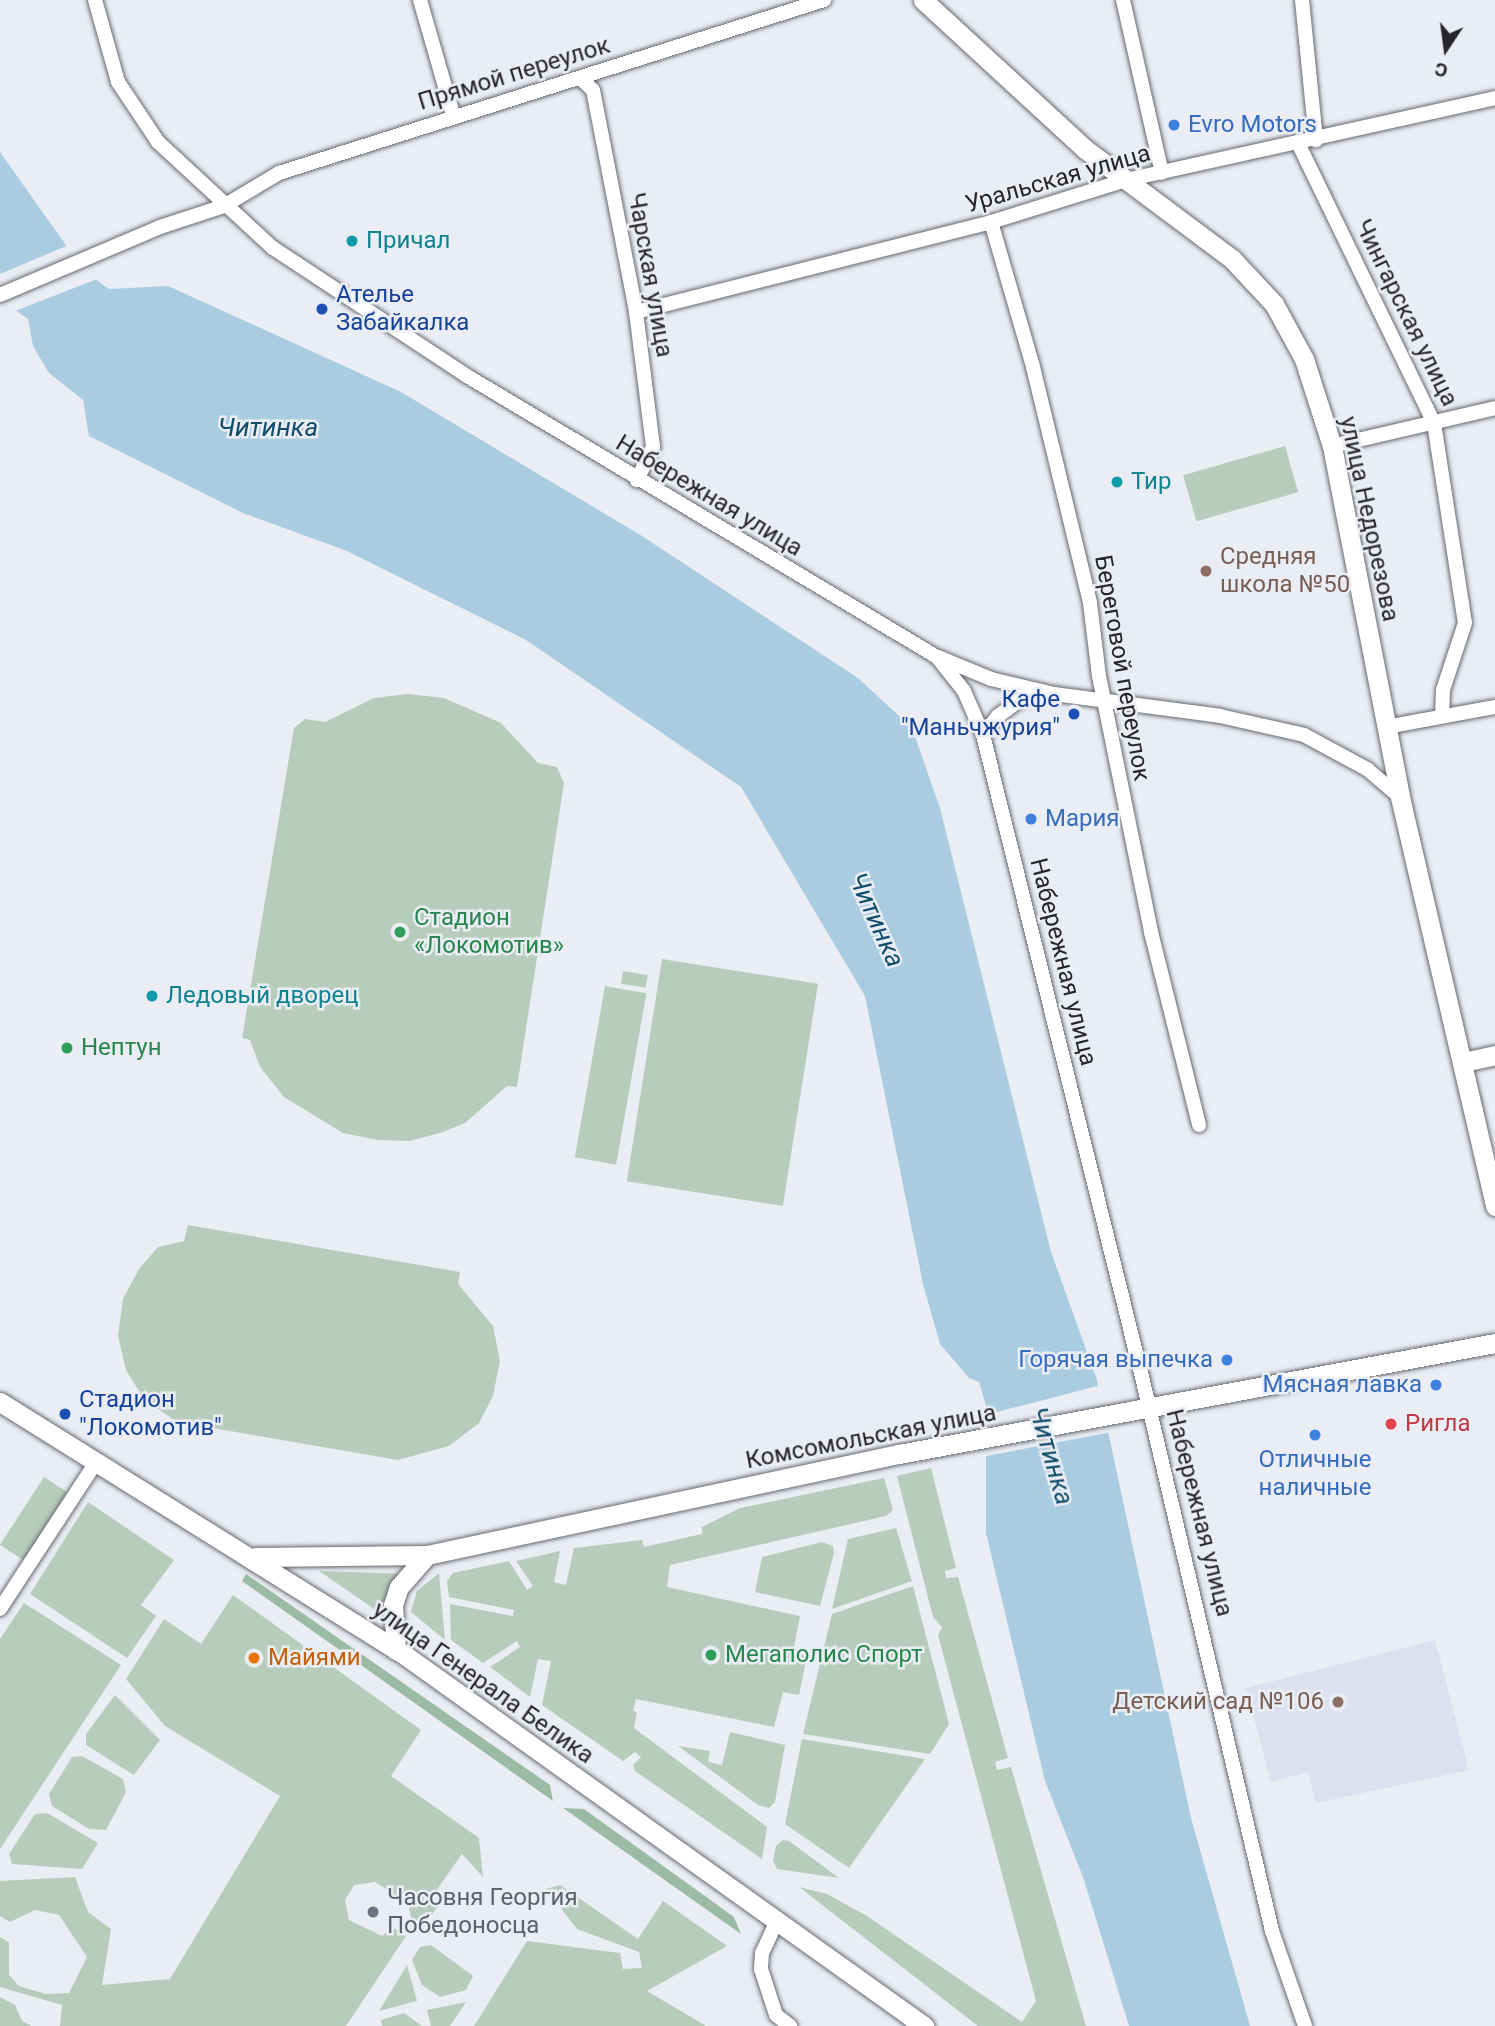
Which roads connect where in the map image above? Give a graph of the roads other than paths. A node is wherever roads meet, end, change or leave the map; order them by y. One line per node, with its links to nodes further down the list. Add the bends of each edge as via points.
1 (95, 0): 14 (street, Набережная улица, via 118,82 158,142)
2 (420, 0): 9 (street)
3 (824, 0): 7 (street, Прямой переулок)
4 (923, 0): 13 (main road, улица Недорезова, via 1062,129)
5 (1124, 0): 12 (street)
6 (1302, 0): 10 (street)
7 (581, 79): 9 (street, Прямой переулок); 17 (street, Чарская улица, via 593,90)
8 (1495, 97): 10 (street, Уральская улица)
9 (453, 114): 14 (street, Прямой переулок, via 271,176)
10 (1316, 139): 11 (street, Уральская улица)
11 (1298, 143): 12 (street, Уральская улица); 19 (street, Чингарская улица)
12 (1162, 173): 13 (street, Уральская улица)
13 (1126, 180): 15 (street, Уральская улица); 20 (main road, улица Недорезова, via 1232,259 1274,304 1304,359)
14 (224, 206): 16 (street, Прямой переулок, via 160,227); 21 (street, Набережная улица, via 272,248 367,312)
15 (991, 222): 17 (street, Уральская улица); 24 (street, Береговой переулок, via 1033,367 1090,603)
16 (0, 295)
17 (636, 312): 21 (street, Чарская улица, via 653,447)
18 (1495, 408): 19 (street)
19 (1434, 423): 20 (street); 26 (street, Чингарская улица, via 1465,622 1443,690)
20 (1332, 446): 27 (main road, улица Недорезова)
21 (637, 480): 22 (street, Набережная улица)
22 (937, 657): 23 (street, via 991,678); 28 (street, Набережная улица, via 964,691)
23 (1054, 694): 24 (street); 28 (street, via 1021,699)
24 (1105, 701): 29 (street, via 1213,715 1304,735 1367,769); 32 (street, Береговой переулок, via 1154,948)
25 (1495, 707): 26 (street)
26 (1442, 715): 27 (street)
27 (1386, 727): 29 (main road, улица Недорезова)
28 (983, 735): 36 (street, Набережная улица)
29 (1400, 797): 31 (main road, улица Недорезова)
30 (1495, 1055): 31 (main road)
31 (1463, 1062): 33 (main road, улица Недорезова)
32 (1199, 1125)
33 (1495, 1206)
34 (1495, 1343): 36 (main road, Комсомольская улица)
35 (0, 1402): 37 (main road, улица Генерала Белика)
36 (1150, 1408): 38 (main road, Комсомольская улица); 45 (street, Набережная улица, via 1272,1931)
37 (97, 1461): 39 (main road, улица Генерала Белика); 40 (street)
38 (426, 1555): 39 (main road, Комсомольская улица); 41 (main road, via 399,1587 393,1605)
39 (255, 1557): 41 (main road, улица Генерала Белика)
40 (0, 1609)
41 (396, 1650): 42 (main road, улица Генерала Белика)
42 (776, 1922): 43 (street, via 762,1953 761,1969 776,2015); 44 (main road, улица Генерала Белика)
43 (790, 2026)
44 (924, 2026)
45 (1305, 2026)

